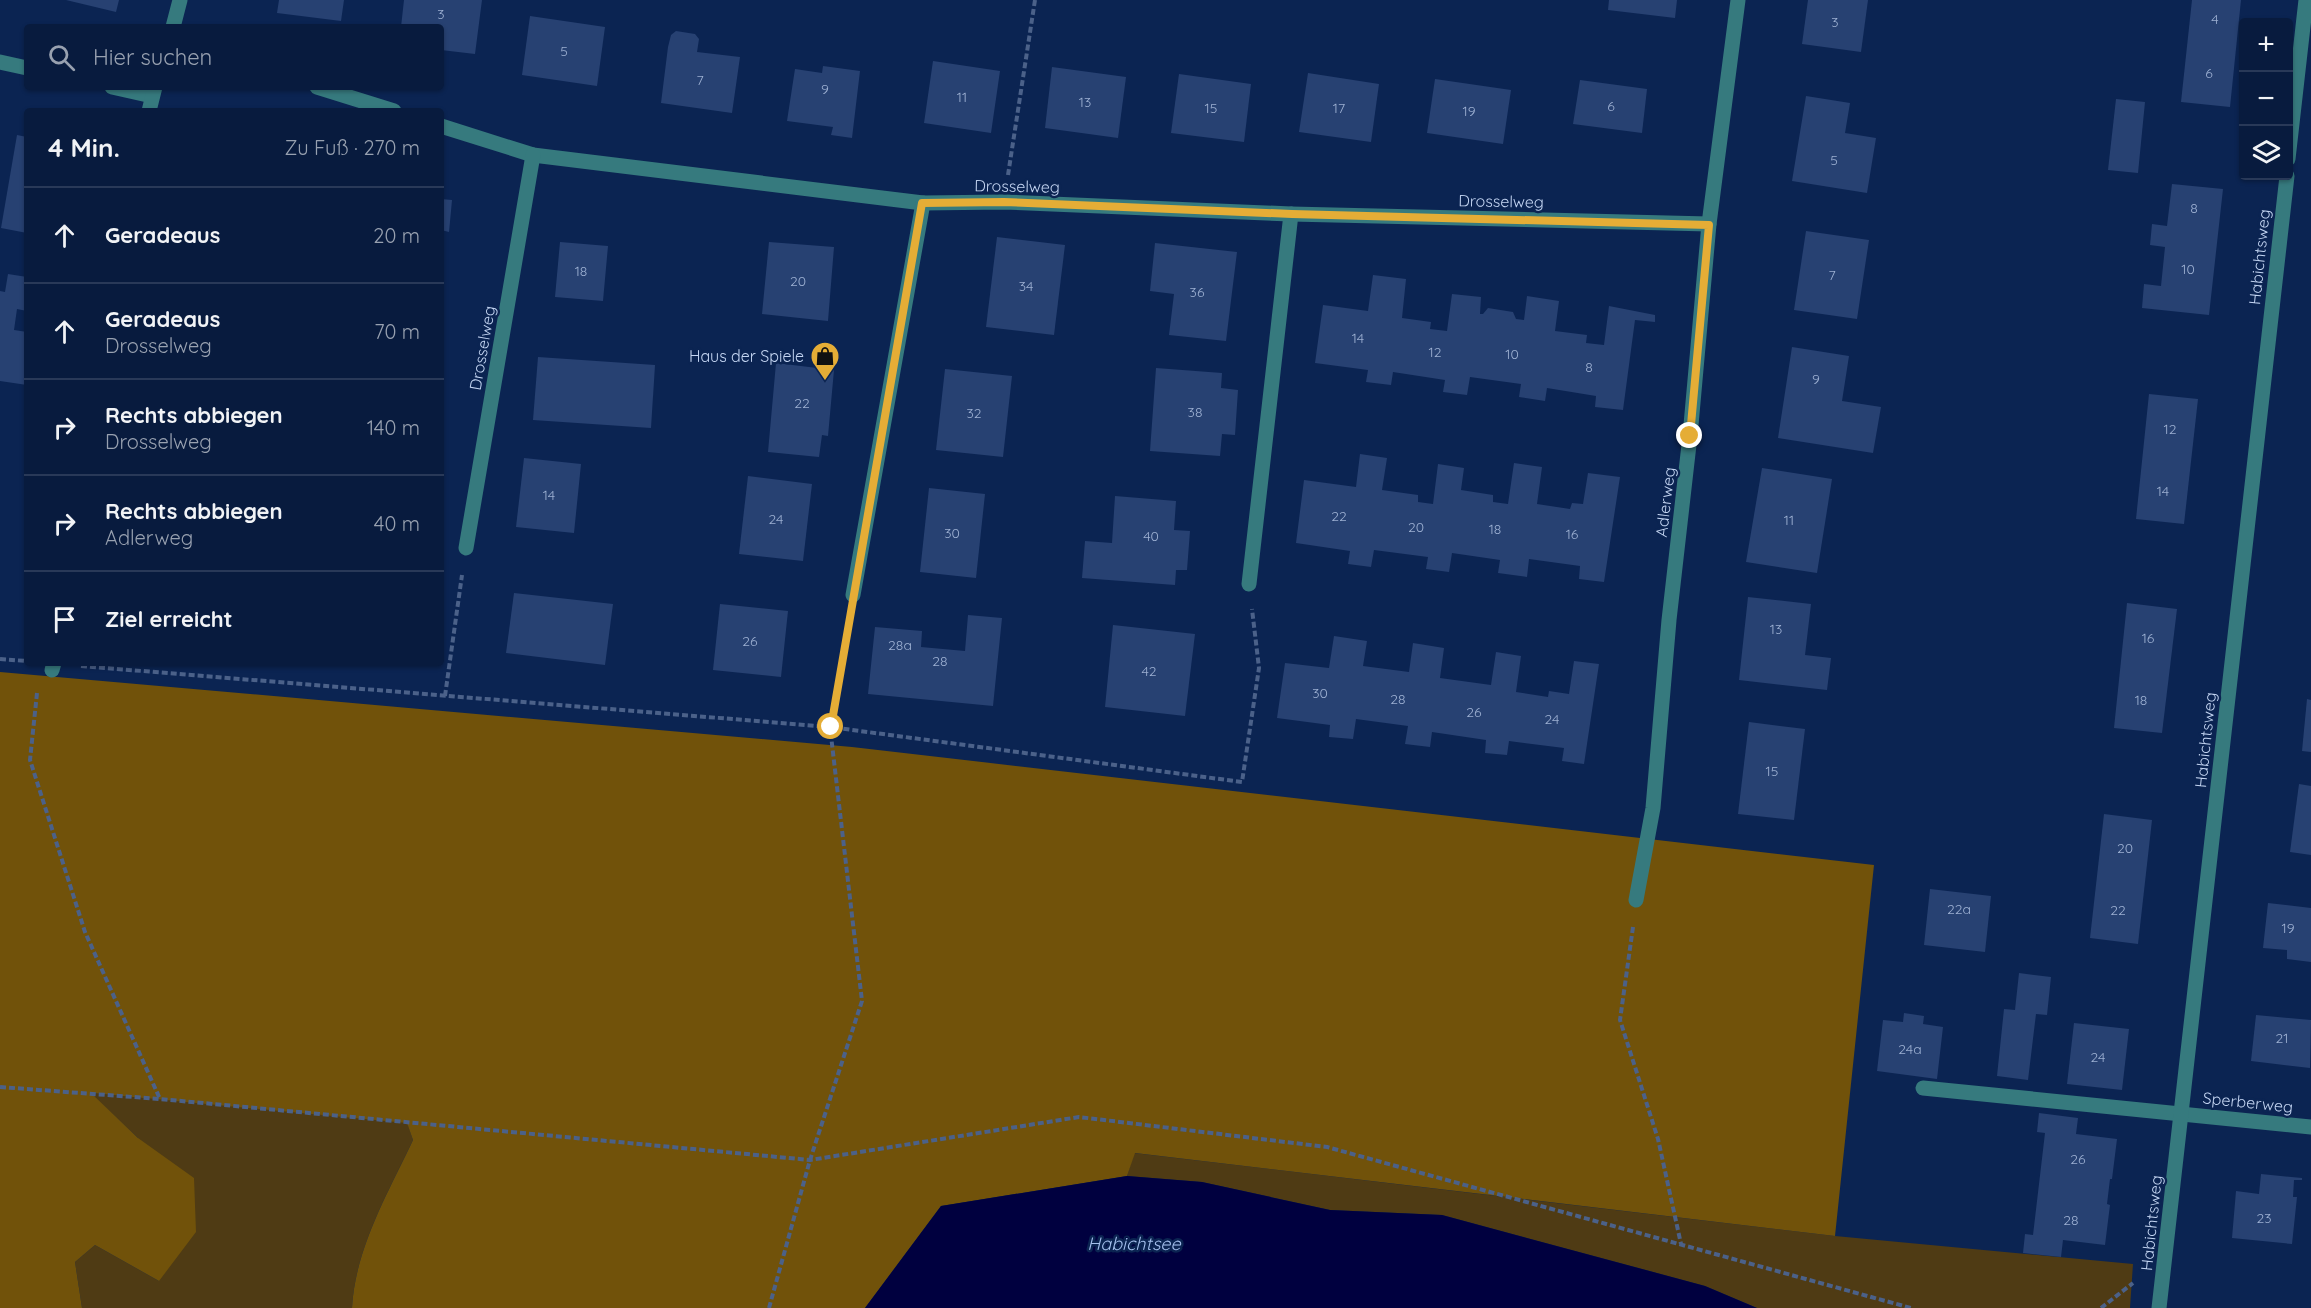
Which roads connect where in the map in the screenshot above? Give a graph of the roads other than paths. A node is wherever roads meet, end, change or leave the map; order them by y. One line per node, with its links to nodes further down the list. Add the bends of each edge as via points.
1 (180, 0): 4 (street)
2 (1738, 0): 17 (street, Adlerweg)
3 (2306, 0): 11 (street)
4 (174, 24)
5 (0, 62): 6 (street)
6 (24, 67)
7 (123, 90): 9 (street)
8 (327, 90): 10 (street)
9 (152, 98)
10 (384, 108)
11 (2293, 126)
12 (444, 127): 13 (street, Drosselweg)
13 (533, 155): 15 (street, Drosselweg); 18 (street, Drosselweg)
14 (2287, 180): 23 (street, Habichtsweg)
15 (922, 203): 16 (street, Drosselweg, via 1004,202); 20 (street)
16 (1292, 214): 17 (street, Drosselweg); 19 (street)
17 (1709, 225): 21 (street, Adlerweg, via 1653,808)
18 (466, 548)
19 (1249, 584)
20 (853, 595)
21 (1636, 900)
22 (1923, 1088): 23 (street, Sperberweg)
23 (2181, 1113): 24 (street, Sperberweg); 25 (street, Habichtsweg)
24 (2311, 1127)
25 (2159, 1308)

